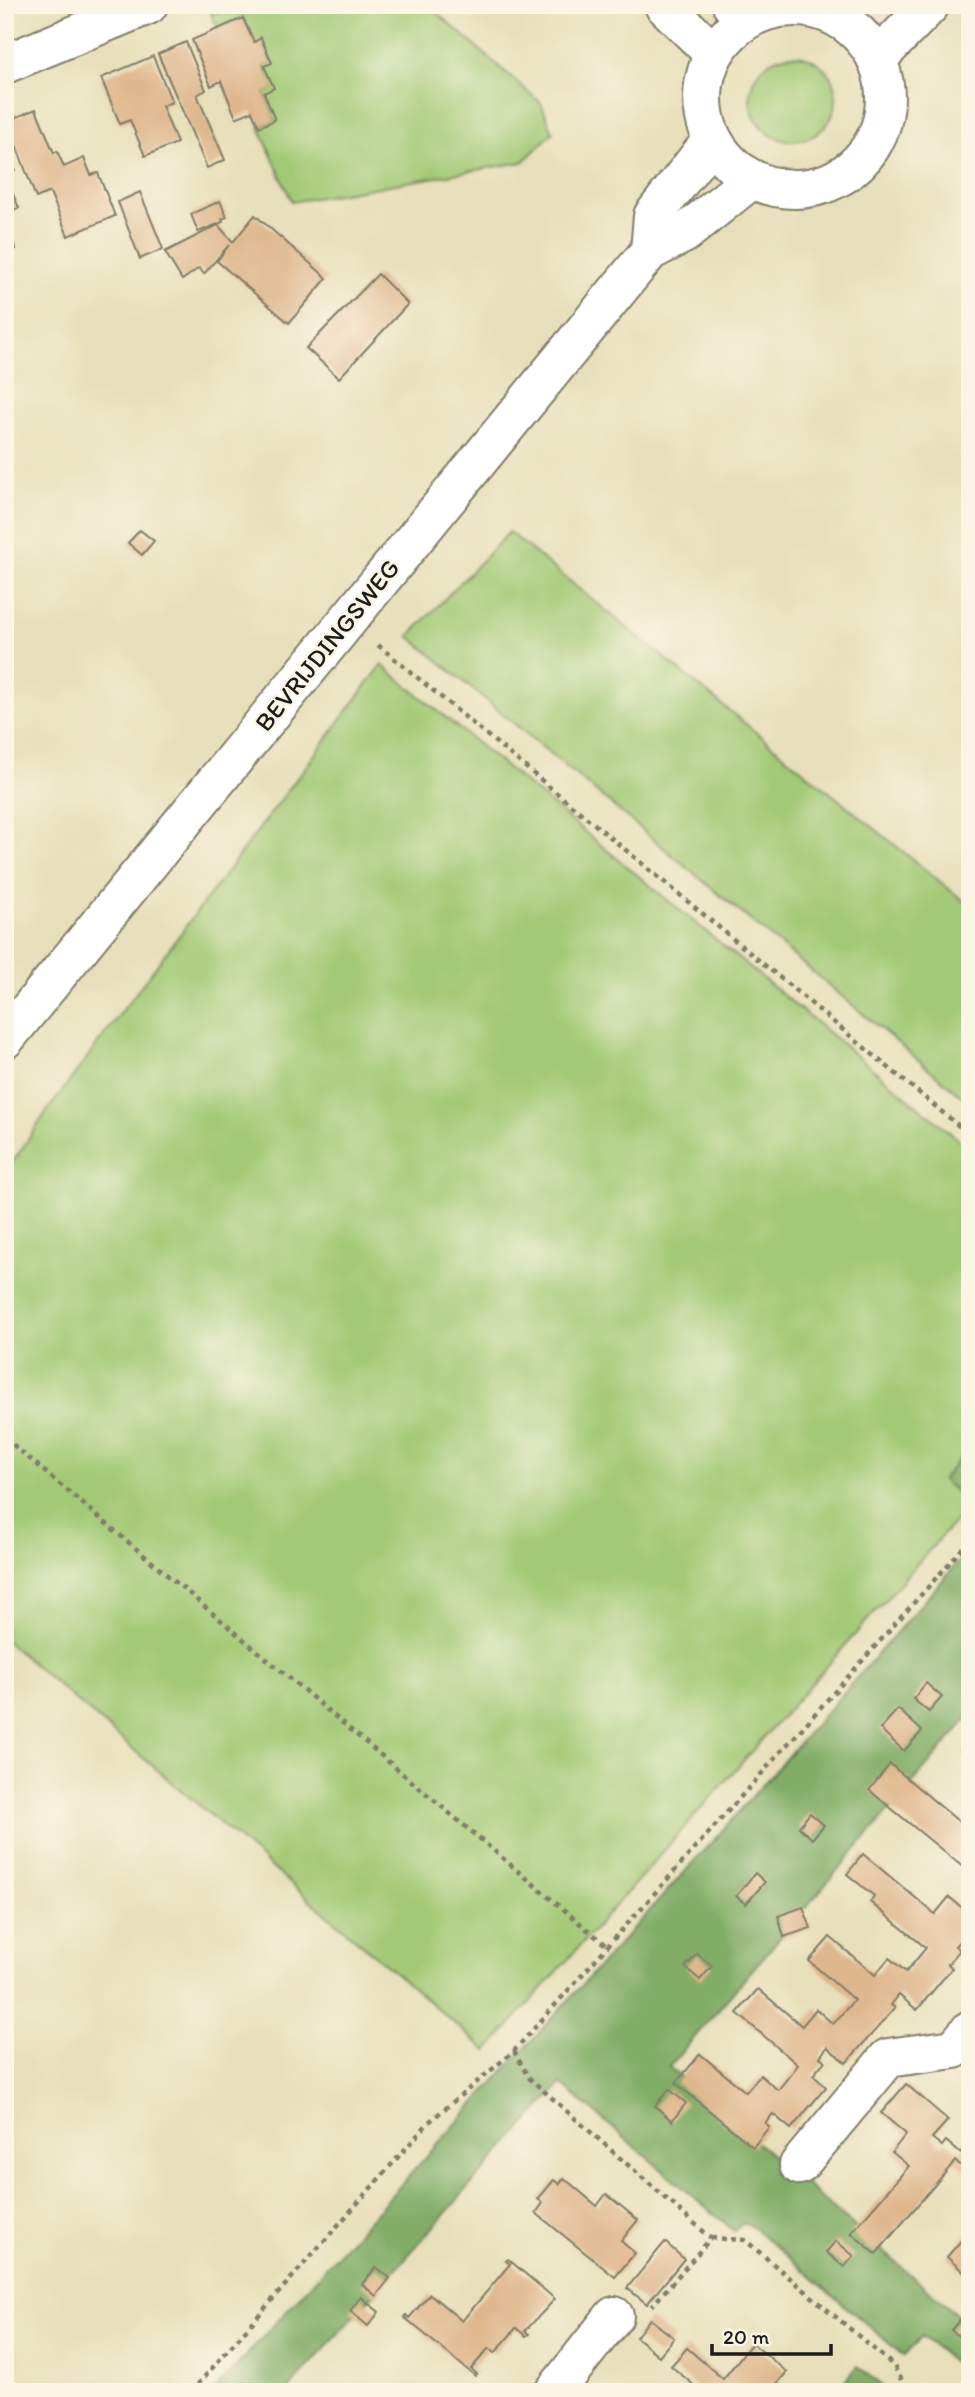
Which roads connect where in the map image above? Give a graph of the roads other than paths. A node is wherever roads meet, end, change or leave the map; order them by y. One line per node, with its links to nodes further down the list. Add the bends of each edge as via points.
1 (148, 5): 8 (main road)
2 (664, 5): 6 (main road)
3 (930, 5): 7 (main road)
4 (740, 12): 5 (main road, via 780,7); 6 (main road)
5 (855, 13): 7 (main road)
6 (713, 53): 9 (main road, via 703,82 702,111)
7 (877, 59): 10 (main road, via 885,91 882,123 868,152 844,175 814,188 782,189)
8 (5, 64)
9 (712, 140): 10 (main road, via 729,164); 11 (main road, via 653,216)
10 (751, 180): 11 (main road, BEVRIJDINGSWEG, via 685,233)
11 (650, 251): 12 (main road, BEVRIJDINGSWEG)
12 (5, 1039)
13 (964, 2047): 14 (main road, via 888,2058)
14 (799, 2165)
15 (614, 2316): 16 (main road)
16 (554, 2392)

